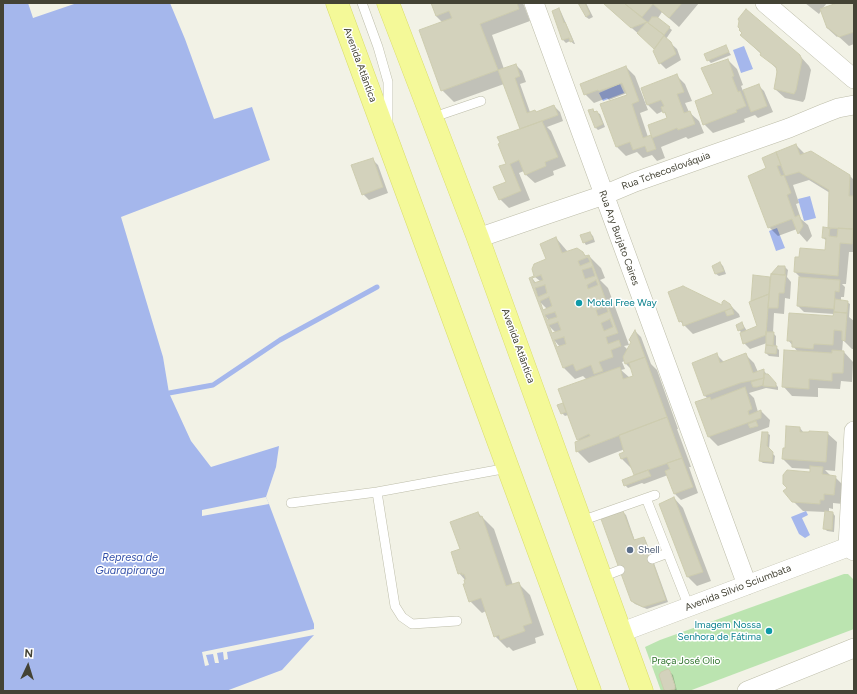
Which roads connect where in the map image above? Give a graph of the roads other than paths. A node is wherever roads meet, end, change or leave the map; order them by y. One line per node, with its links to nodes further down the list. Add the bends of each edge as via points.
1 (337, 3): 10 (main road, Avenida Atlântica)
2 (362, 3): 10 (lane, via 388,82)
3 (388, 3): 9 (main road, Avenida Atlântica)
4 (534, 3): 11 (street, Rua Ary Burjato Caires)
5 (765, 3): 6 (street)
6 (854, 79)
7 (481, 101): 9 (lane)
8 (854, 105): 11 (street, Rua Tchecoslováquia, via 824,113)
9 (431, 118): 12 (main road, Avenida Atlântica)
10 (388, 142): 14 (main road, Avenida Atlântica)
11 (604, 195): 12 (street, Rua Tchecoslováquia); 23 (street, Rua Ary Burjato Caires)
12 (478, 238): 19 (main road, Avenida Atlântica)
13 (854, 431): 20 (street)
14 (508, 468): 15 (lane); 29 (main road, Avenida Atlântica)
15 (377, 492): 18 (lane); 25 (lane, via 395,606 402,617 412,624)
16 (655, 495): 17 (lane)
17 (646, 498): 19 (lane); 21 (lane)
18 (290, 503)
19 (581, 521): 26 (main road, Avenida Atlântica, via 611,574)
20 (851, 549): 23 (street, Avenida Silvio Sciumbata)
21 (668, 553): 22 (lane); 24 (lane)
22 (652, 559)
23 (747, 585): 24 (street, Avenida Silvio Sciumbata)
24 (689, 607): 26 (street, Avenida Silvio Sciumbata)
25 (457, 621)
26 (622, 632): 30 (main road, Avenida Atlântica)
27 (854, 648): 28 (street)
28 (782, 685): 31 (street)
29 (590, 691)
30 (642, 691)
31 (747, 691)

